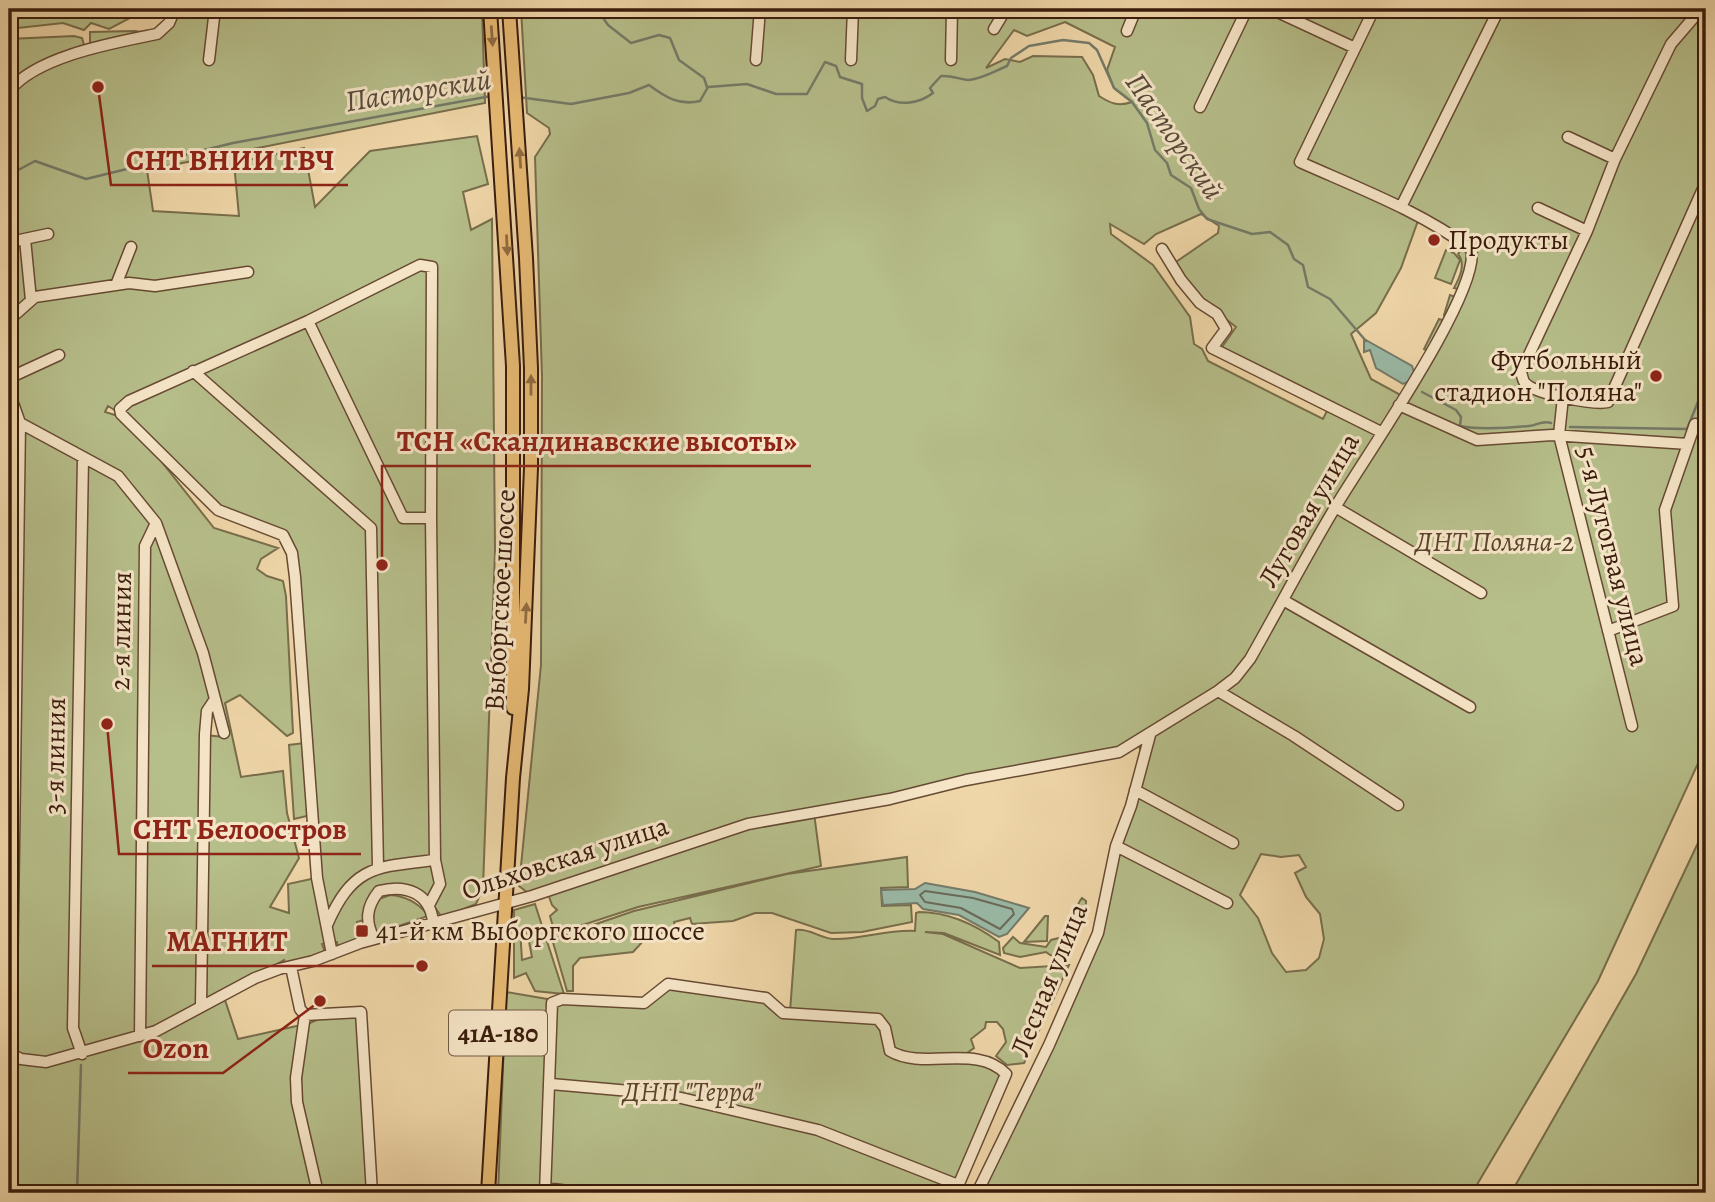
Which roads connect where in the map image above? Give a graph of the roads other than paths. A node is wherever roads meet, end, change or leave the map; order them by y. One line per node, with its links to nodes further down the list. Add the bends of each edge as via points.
1 (175, 9): 22 (street, via 157,34 37,67)
2 (215, 9): 18 (street)
3 (490, 9): 62 (main road, Выборгское шоссе / 41А-180, one-way to 62, via 513,366)
4 (509, 9): 62 (main road, Выборгское шоссе / 41А-180, one-way to 4, via 523,675 531,368)
5 (760, 9): 19 (street)
6 (853, 9): 20 (street)
7 (952, 9): 21 (street)
8 (1006, 9): 15 (street)
9 (1136, 9): 16 (street)
10 (1247, 9): 23 (street)
11 (1271, 9): 17 (street)
12 (1374, 9): 17 (street)
13 (1499, 9): 27 (street)
14 (1699, 9): 25 (street, via 1671,44)
15 (994, 29)
16 (1127, 32)
17 (1355, 48): 27 (street, via 1300,162)
18 (209, 60)
19 (755, 60)
20 (851, 60)
21 (951, 60)
22 (9, 91)
23 (1200, 107)
24 (1568, 136): 25 (street)
25 (1615, 159): 29 (street)
26 (1706, 183): 42 (street, via 1608,402)
27 (1401, 207): 43 (street, Луговая улица, via 1471,249 1473,263 1448,320)
28 (1538, 208): 29 (street)
29 (1587, 231): 42 (street, via 1521,372 1524,383 1533,390)
30 (48, 234): 35 (street, via 20,240)
31 (131, 247): 34 (street)
32 (1161, 248): 46 (street, via 1200,303 1222,321 1226,329 1212,348)
33 (248, 272): 34 (street, via 155,286)
34 (116, 285): 35 (street)
35 (31, 300): 36 (street)
36 (9, 320)
37 (308, 321): 39 (street); 51 (street, via 402,518); 51 (street, via 420,265 432,267)
38 (59, 355): 40 (street)
39 (193, 371): 68 (street, via 371,528); 73 (street, via 122,404 121,414 218,510 283,535 288,542 295,577 317,878)
40 (9, 378)
41 (9, 392): 44 (street)
42 (1563, 397): 47 (street, 5-я Лугогвая улица)
43 (1399, 405): 46 (street, Луговая улица); 47 (street, via 1477,440)
44 (20, 423): 49 (street); 80 (street)
45 (1695, 424): 48 (street)
46 (1381, 432): 50 (street, Луговая улица)
47 (1559, 435): 48 (street); 55 (street, 5-я Лугогвая улица)
48 (1688, 444): 55 (street, via 1665,510 1673,606)
49 (83, 458): 52 (street, via 118,476); 81 (street, 3-я линия, via 74,1028)
50 (1335, 507): 53 (street); 54 (street, Луговая улица)
51 (431, 518): 67 (street)
52 (156, 523): 57 (street); 79 (street, 2-я линия, via 145,546)
53 (1481, 593)
54 (1283, 600): 56 (street, Луговая улица, via 1250,659); 58 (street)
55 (1608, 631): 59 (street, 5-я Лугогвая улица)
56 (1218, 691): 61 (street, Луговая улица); 64 (street)
57 (215, 699): 60 (street); 77 (street, via 207,711)
58 (1470, 706)
59 (1632, 726)
60 (224, 733)
61 (1150, 735): 63 (street, Лесная улица); 70 (street, Ольховская улица, via 1119,752 1089,759 748,824)
62 (513, 778): 70 (main road, Выборгское шоссе / 41А-180)
63 (1135, 790): 65 (street); 66 (street, Лесная улица)
64 (1398, 805)
65 (1233, 843)
66 (1116, 846): 69 (street); 89 (street, Лесная улица, via 1098,933 1040,1065)
67 (435, 860): 68 (street); 71 (street, via 440,884)
68 (378, 867): 73 (street, via 353,882)
69 (1227, 903)
70 (505, 904): 72 (street, Ольховская улица); 87 (main road, Выборгское шоссе / 41А-180)
71 (429, 905): 72 (street); 74 (street, via 410,891 379,891 367,912)
72 (433, 922): 74 (street, Ольховская улица)
73 (327, 925): 75 (street)
74 (374, 939): 75 (street, Ольховская улица)
75 (332, 954): 76 (street, Ольховская улица)
76 (291, 967): 77 (street, Ольховская улица, via 254,978); 78 (street)
77 (201, 1006): 79 (street, Ольховская улица)
78 (305, 1015): 85 (street, via 297,1102); 86 (street, via 361,1012)
79 (140, 1036): 81 (street, Ольховская улица)
80 (10, 1054): 81 (street, Ольховская улица, via 46,1062)
81 (82, 1054)
82 (551, 1084): 83 (street, via 664,1094 818,1130); 83 (street, via 552,1003 562,999 644,1003 667,984 684,985 712,993 766,998 783,1013 878,1019 890,1051 901,1057 980,1060 1006,1074); 84 (street)
83 (957, 1189)
84 (545, 1191): 88 (street)
85 (317, 1193)
86 (372, 1193)
87 (488, 1193)
88 (584, 1193)
89 (976, 1193)

